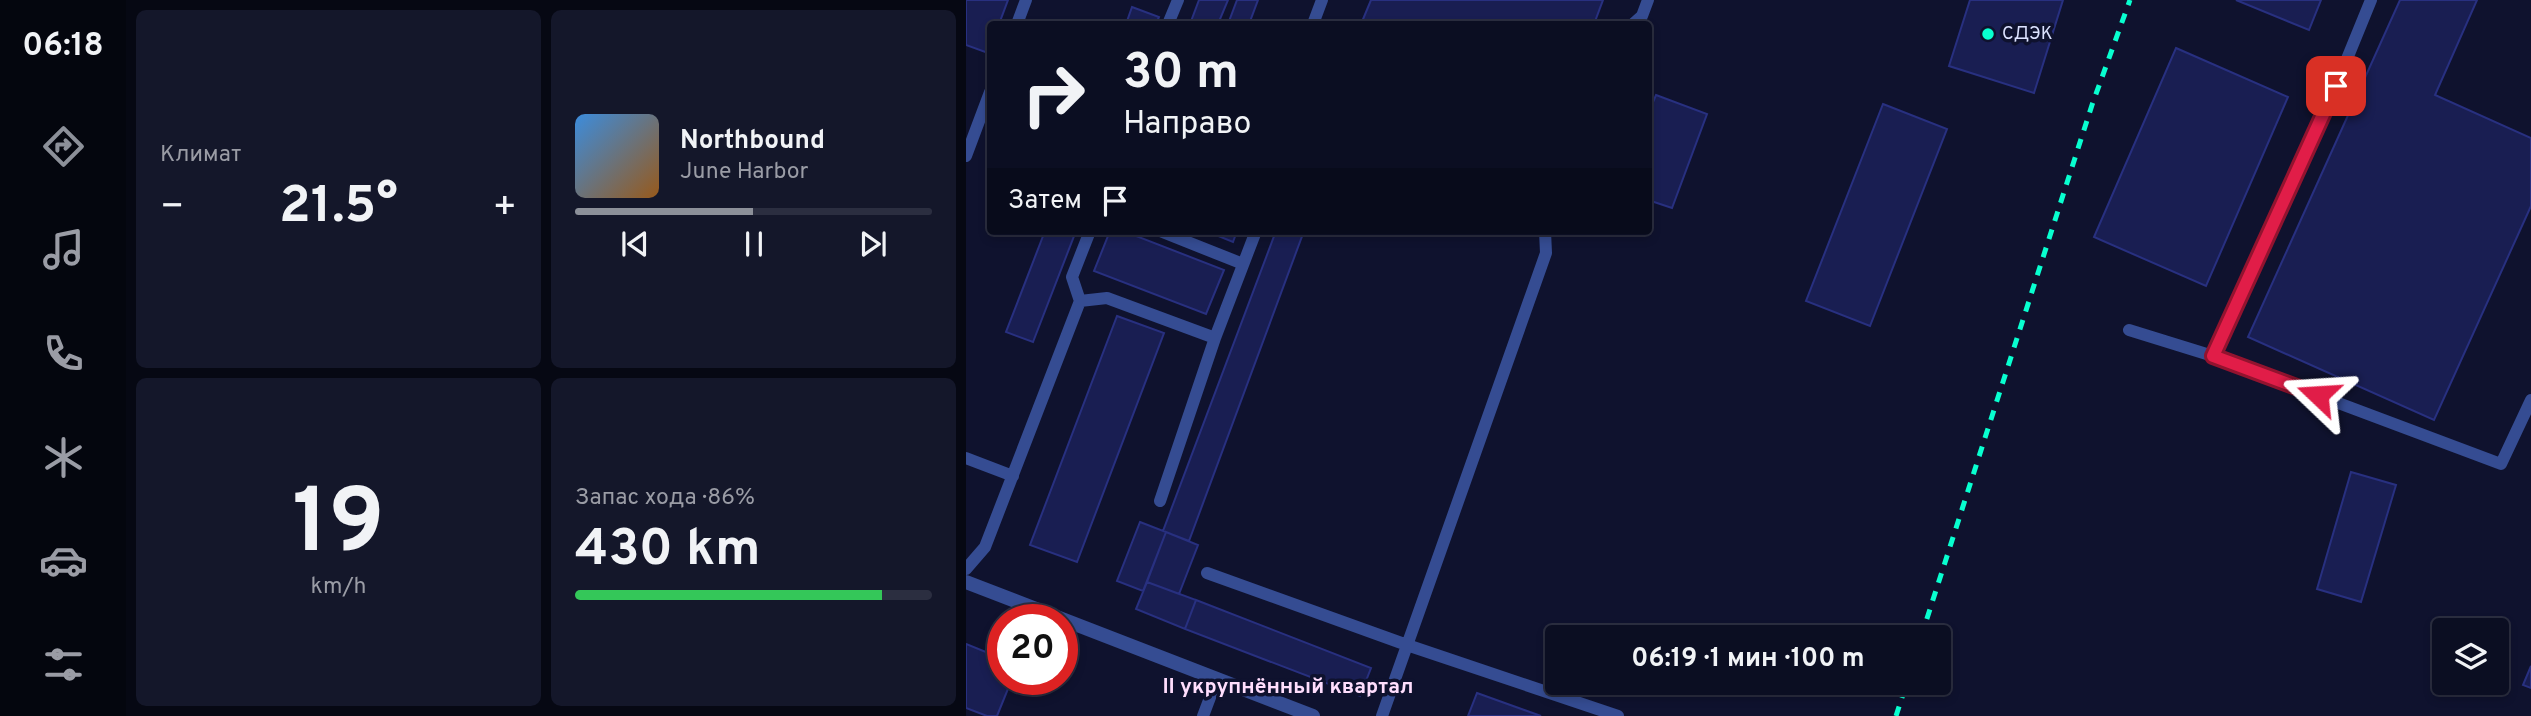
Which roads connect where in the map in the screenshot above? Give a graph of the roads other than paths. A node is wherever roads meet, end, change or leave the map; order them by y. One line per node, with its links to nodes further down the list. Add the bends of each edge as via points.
1 (1026, 0): 6 (lane)
2 (1178, 0): 7 (lane)
3 (1322, 0): 8 (lane)
4 (1648, 0): 9 (lane)
5 (2371, 0): 20 (lane, via 2318,130)
6 (1018, 21)
7 (1169, 21)
8 (1313, 21)
9 (1636, 21)
10 (987, 100): 11 (lane)
11 (966, 156)
12 (1088, 235): 17 (lane, via 1072,277)
13 (1170, 235): 16 (lane)
14 (1255, 235): 16 (lane)
15 (1545, 235): 28 (lane, via 1546,253)
16 (1244, 264): 19 (lane)
17 (1080, 301): 19 (lane, via 1107,298); 23 (lane)
18 (2129, 330): 20 (lane)
19 (1215, 338): 24 (lane)
20 (2213, 356): 21 (lane, via 2501,464)
21 (2531, 400)
22 (966, 458): 23 (lane)
23 (1013, 476): 25 (lane, via 985,547)
24 (1160, 501)
25 (966, 569)
26 (1207, 573): 28 (lane)
27 (966, 582): 29 (street)
28 (1407, 645): 32 (lane); 33 (lane)
29 (1217, 679): 30 (lane); 31 (street)
30 (1203, 716)
31 (1313, 716)
32 (1382, 716)
33 (1618, 716)

